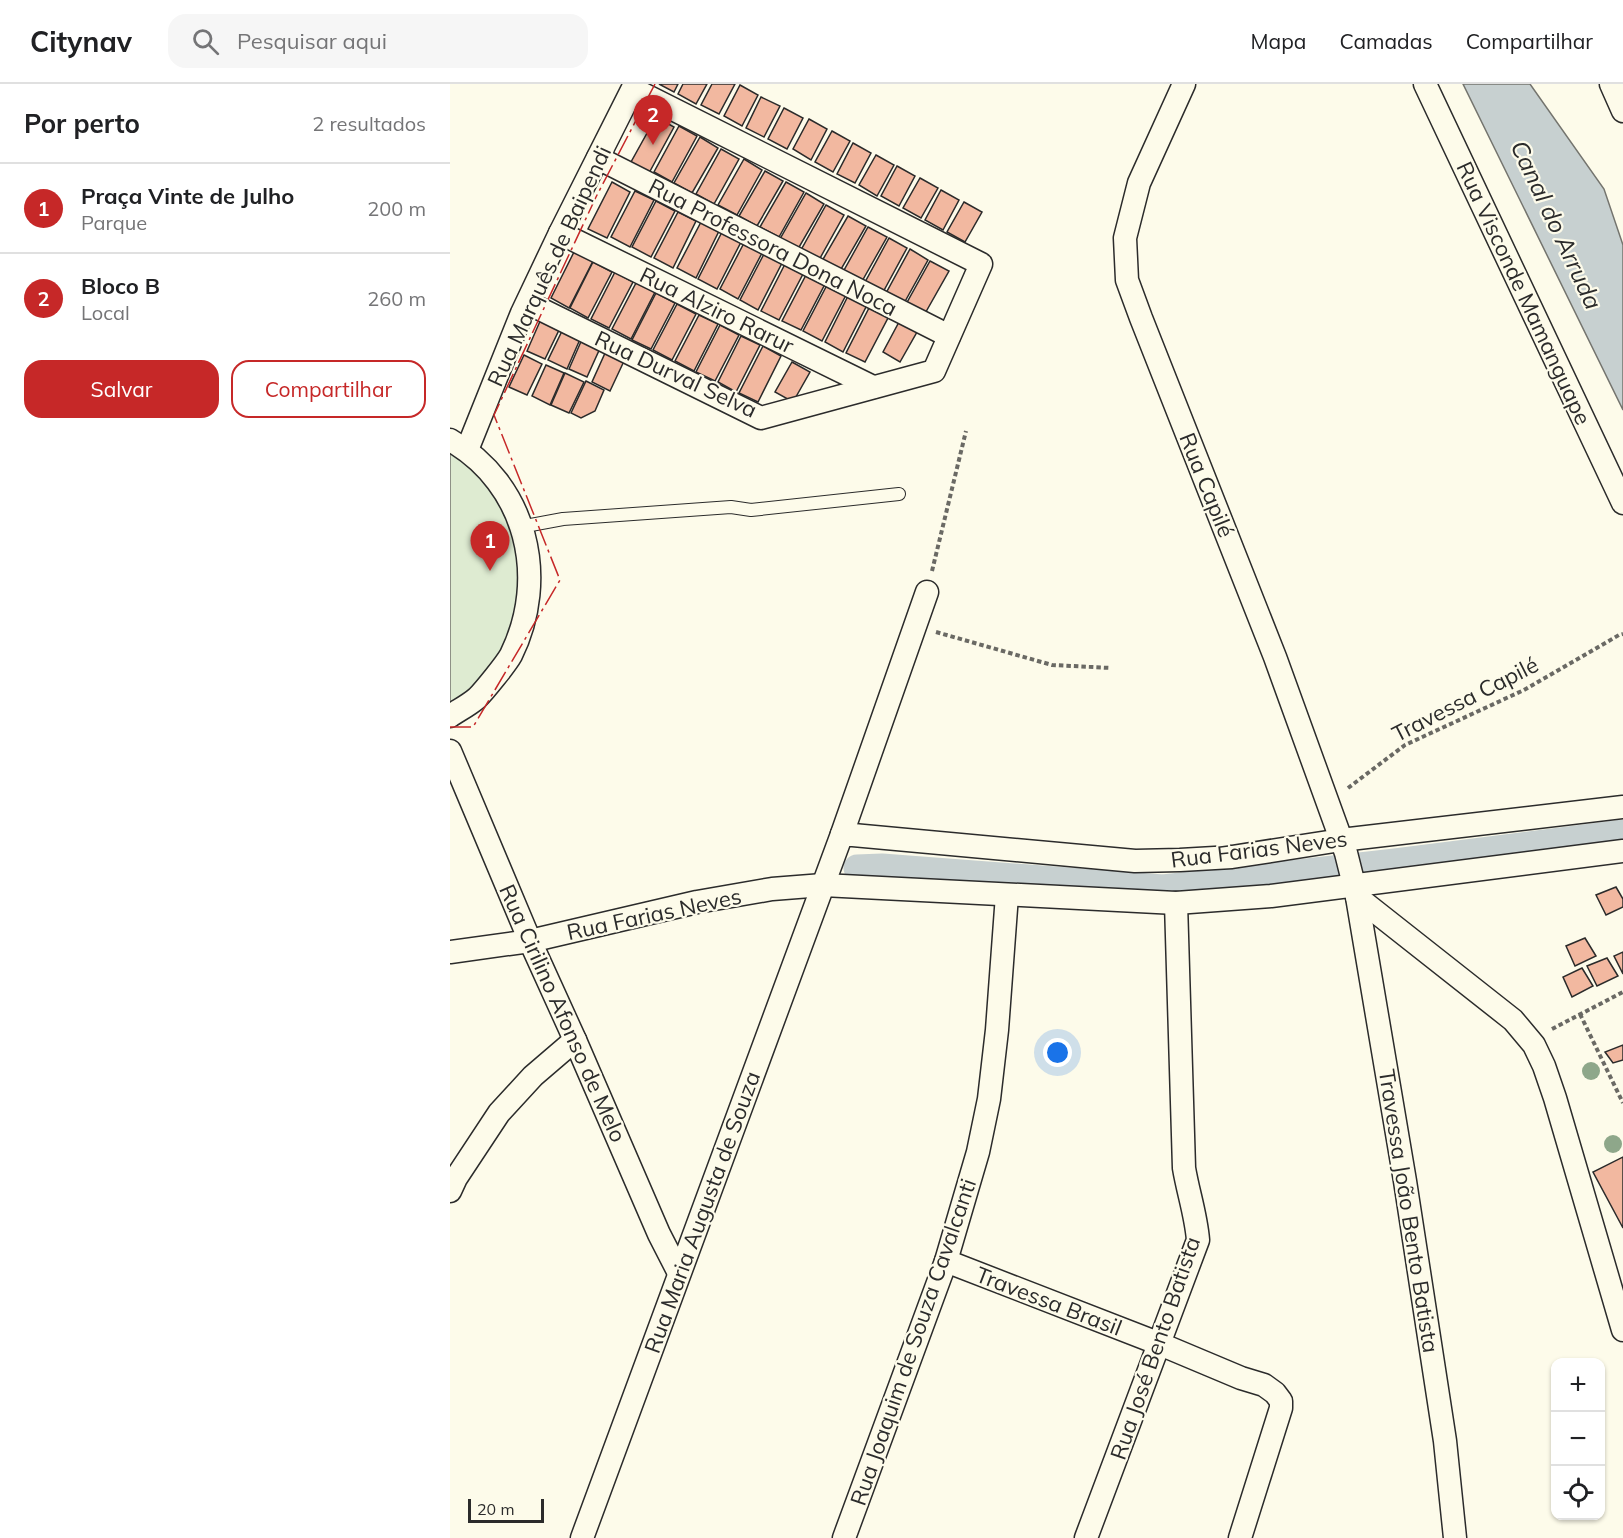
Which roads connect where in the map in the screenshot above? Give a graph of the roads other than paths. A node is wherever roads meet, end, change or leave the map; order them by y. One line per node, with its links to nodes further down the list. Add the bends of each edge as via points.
1 (1184, 84): 20 (street, Rua Capilé, via 1139,183 1125,238 1127,280 1275,657)
2 (1425, 84): 13 (street, Rua Visconde Mamanguape)
3 (1611, 84): 5 (street)
4 (634, 86): 6 (street, Rua Marquês de Baipendi); 9 (street, via 981,264)
5 (1623, 111)
6 (598, 158): 7 (street, Rua Marquês de Baipendi); 9 (street, Rua Professora Dona Noca)
7 (560, 233): 8 (street, Rua Marquês de Baipendi); 10 (street, Rua Alziro Rarur)
8 (528, 303): 10 (street, Rua Durval Selva, via 760,417); 11 (street, Rua Marquês de Baipendi)
9 (949, 336): 10 (street, Rua Durval Selva, via 934,371)
10 (873, 387)
11 (459, 445): 14 (street, via 481,461 500,484)
12 (899, 494): 14 (lane, via 752,510 731,507 563,519)
13 (1623, 503)
14 (520, 526): 16 (street, via 529,554 525,620 510,657 476,699)
15 (927, 592): 19 (street)
16 (450, 716)
17 (450, 751): 26 (street, Rua Cirilino Afonso de Melo)
18 (1623, 807): 20 (street, Rua Farias Neves)
19 (842, 834): 20 (street, Rua Farias Neves, via 1135,861); 22 (street)
20 (1344, 846): 23 (street, Rua Capilé)
21 (1623, 851): 23 (street, Rua Farias Neves)
22 (823, 885): 24 (street, Rua Farias Neves); 26 (street, Rua Farias Neves, via 697,902); 31 (street, Rua Maria Augusta de Souza)
23 (1354, 887): 25 (street, Rua Farias Neves); 32 (street, via 1513,1020 1534,1045 1548,1077); 38 (street, Travessa João Bento Batista, via 1444,1429)
24 (1007, 896): 25 (street, Rua Farias Neves); 30 (street, Rua Joaquim de Souza Cavalcanti, via 989,1100)
25 (1176, 903): 33 (street, Rua José Bento Batista, via 1184,1168 1198,1240)
26 (530, 941): 27 (street, Rua Farias Neves); 28 (street, Rua Cirilino Afonso de Melo)
27 (450, 952)
28 (575, 1040): 29 (street, via 533,1076 499,1113); 31 (street, Rua Cirilino Afonso de Melo)
29 (450, 1191)
30 (946, 1261): 33 (street, Travessa Brasil); 35 (street, Rua Joaquim de Souza Cavalcanti)
31 (679, 1273): 34 (street, Rua Maria Augusta de Souza)
32 (1622, 1322)
33 (1160, 1344): 36 (street, Rua José Bento Batista); 37 (street, Travessa Brasil, via 1264,1385 1281,1401)
34 (582, 1538)
35 (844, 1538)
36 (1086, 1538)
37 (1240, 1538)
38 (1455, 1538)

